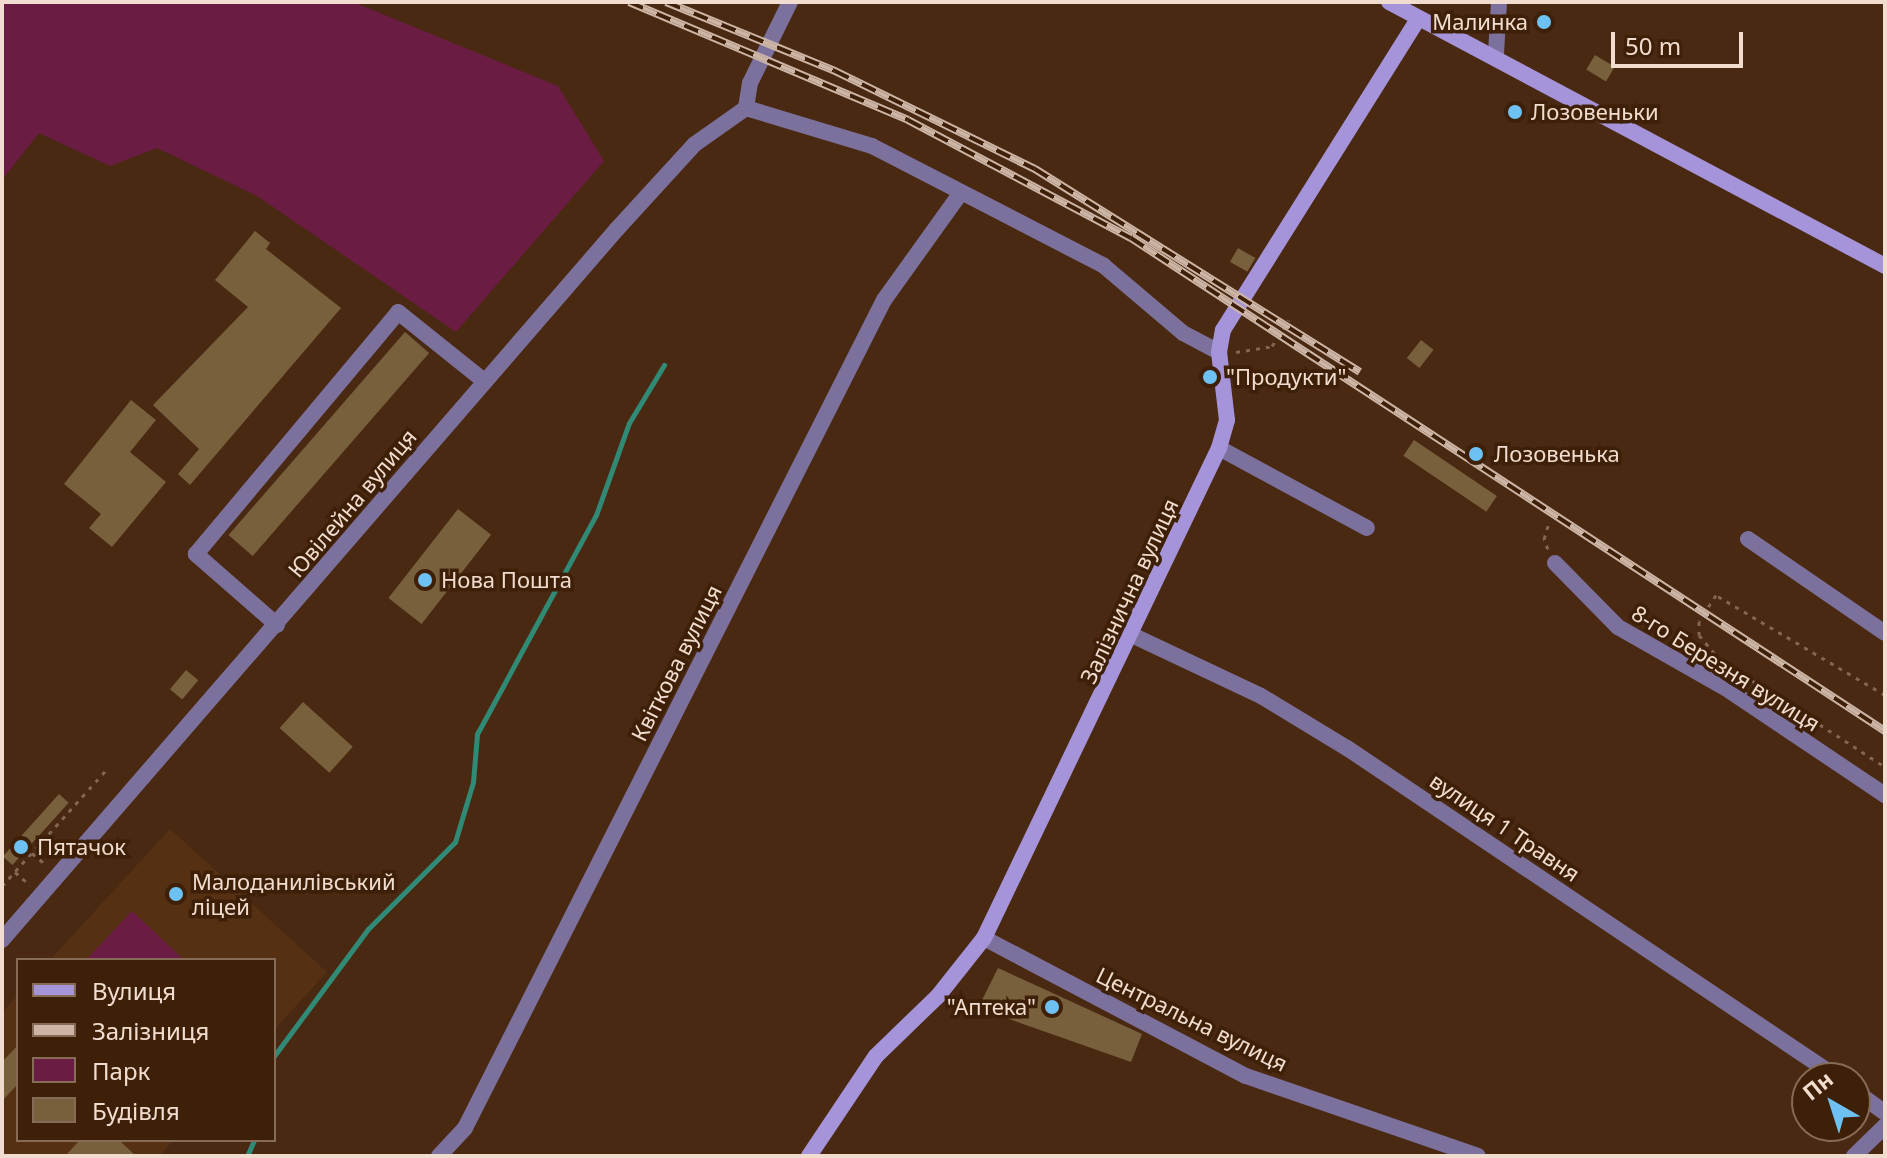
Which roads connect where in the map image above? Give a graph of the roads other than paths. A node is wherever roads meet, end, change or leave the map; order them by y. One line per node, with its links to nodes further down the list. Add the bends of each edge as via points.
1 (790, 2): 6 (street, via 750,83)
2 (1389, 2): 4 (street)
3 (1499, 2): 5 (street)
4 (1419, 18): 5 (street); 9 (street, via 1223,330)
5 (1496, 54): 8 (street)
6 (746, 108): 7 (street, via 872,146); 10 (street, Ювілейна вулиця, via 695,144)
7 (960, 194): 9 (street, via 1104,266 1183,333); 23 (street, Квіткова вулиця, via 884,300 465,1128)
8 (1885, 266)
9 (1219, 352): 11 (street, Залізнична вулиця, via 1228,401)
10 (484, 381): 15 (street, Ювілейна вулиця); 15 (street, via 398,312 196,554)
11 (1219, 448): 12 (street); 17 (street, Залізнична вулиця)
12 (1367, 528)
13 (1748, 539): 16 (street)
14 (1555, 563): 18 (street, 8-го Березня вулиця, via 1618,627 1730,691)
15 (277, 625): 20 (street, Ювілейна вулиця)
16 (1885, 633)
17 (1134, 636): 19 (street, Залізнична вулиця); 21 (street, вулиця 1 Травня, via 1261,696 1347,748)
18 (1885, 795)
19 (984, 938): 24 (street, Залізнична вулиця, via 876,1056); 25 (street, Центральна вулиця, via 1246,1076)
20 (2, 940)
21 (1814, 1062)
22 (1885, 1126): 26 (street)
23 (439, 1156)
24 (809, 1156)
25 (1478, 1156)
26 (1854, 1156)

